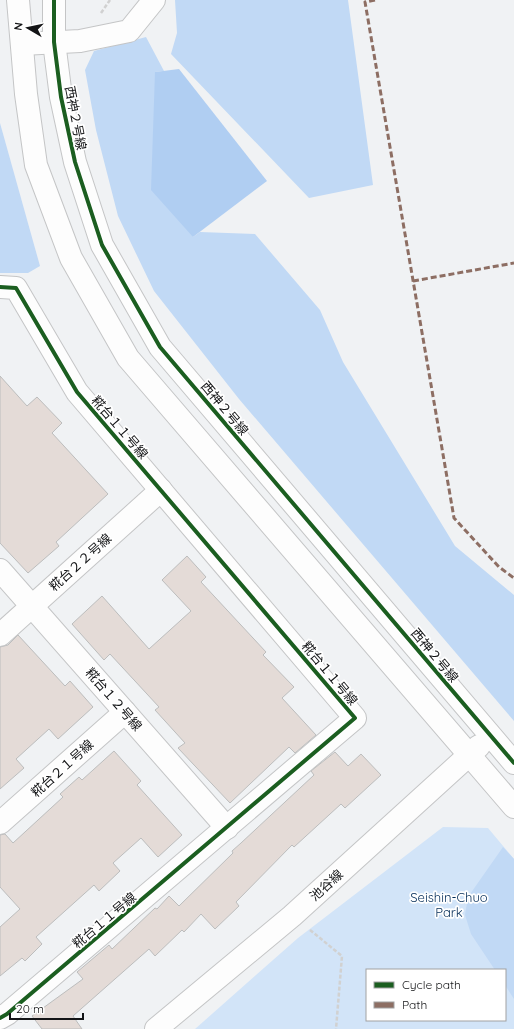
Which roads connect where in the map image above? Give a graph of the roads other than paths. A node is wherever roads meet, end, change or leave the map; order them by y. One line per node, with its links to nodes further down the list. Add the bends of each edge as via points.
1 (18, 0): 5 (street)
2 (54, 0): 4 (street, 西神２号線)
3 (154, 0): 4 (street, via 129,31 80,41)
4 (54, 42): 5 (street); 12 (street, 西神２号線, via 60,97 75,162 102,245 160,347)
5 (22, 44): 13 (street, via 36,165 71,258 128,358)
6 (0, 287): 7 (street, 糀台１１号線, via 16,288 77,392)
7 (161, 490): 9 (street, 糀台２２号線); 17 (street, 糀台１１号線, via 355,718)
8 (0, 570): 9 (street, 糀台１２号線)
9 (32, 606): 10 (street, 糀台２２号線); 11 (street, 糀台１２号線)
10 (0, 635)
11 (125, 712): 16 (street, 糀台２１号線); 17 (street, 糀台１２号線)
12 (490, 736): 13 (street, 池谷線); 14 (street, 西神２号線)
13 (468, 755): 15 (street); 19 (street, 池谷線, via 292,916)
14 (514, 763)
15 (514, 807)
16 (0, 823)
17 (227, 828): 18 (street, 糀台１１号線)
18 (0, 1018)
19 (156, 1029)

